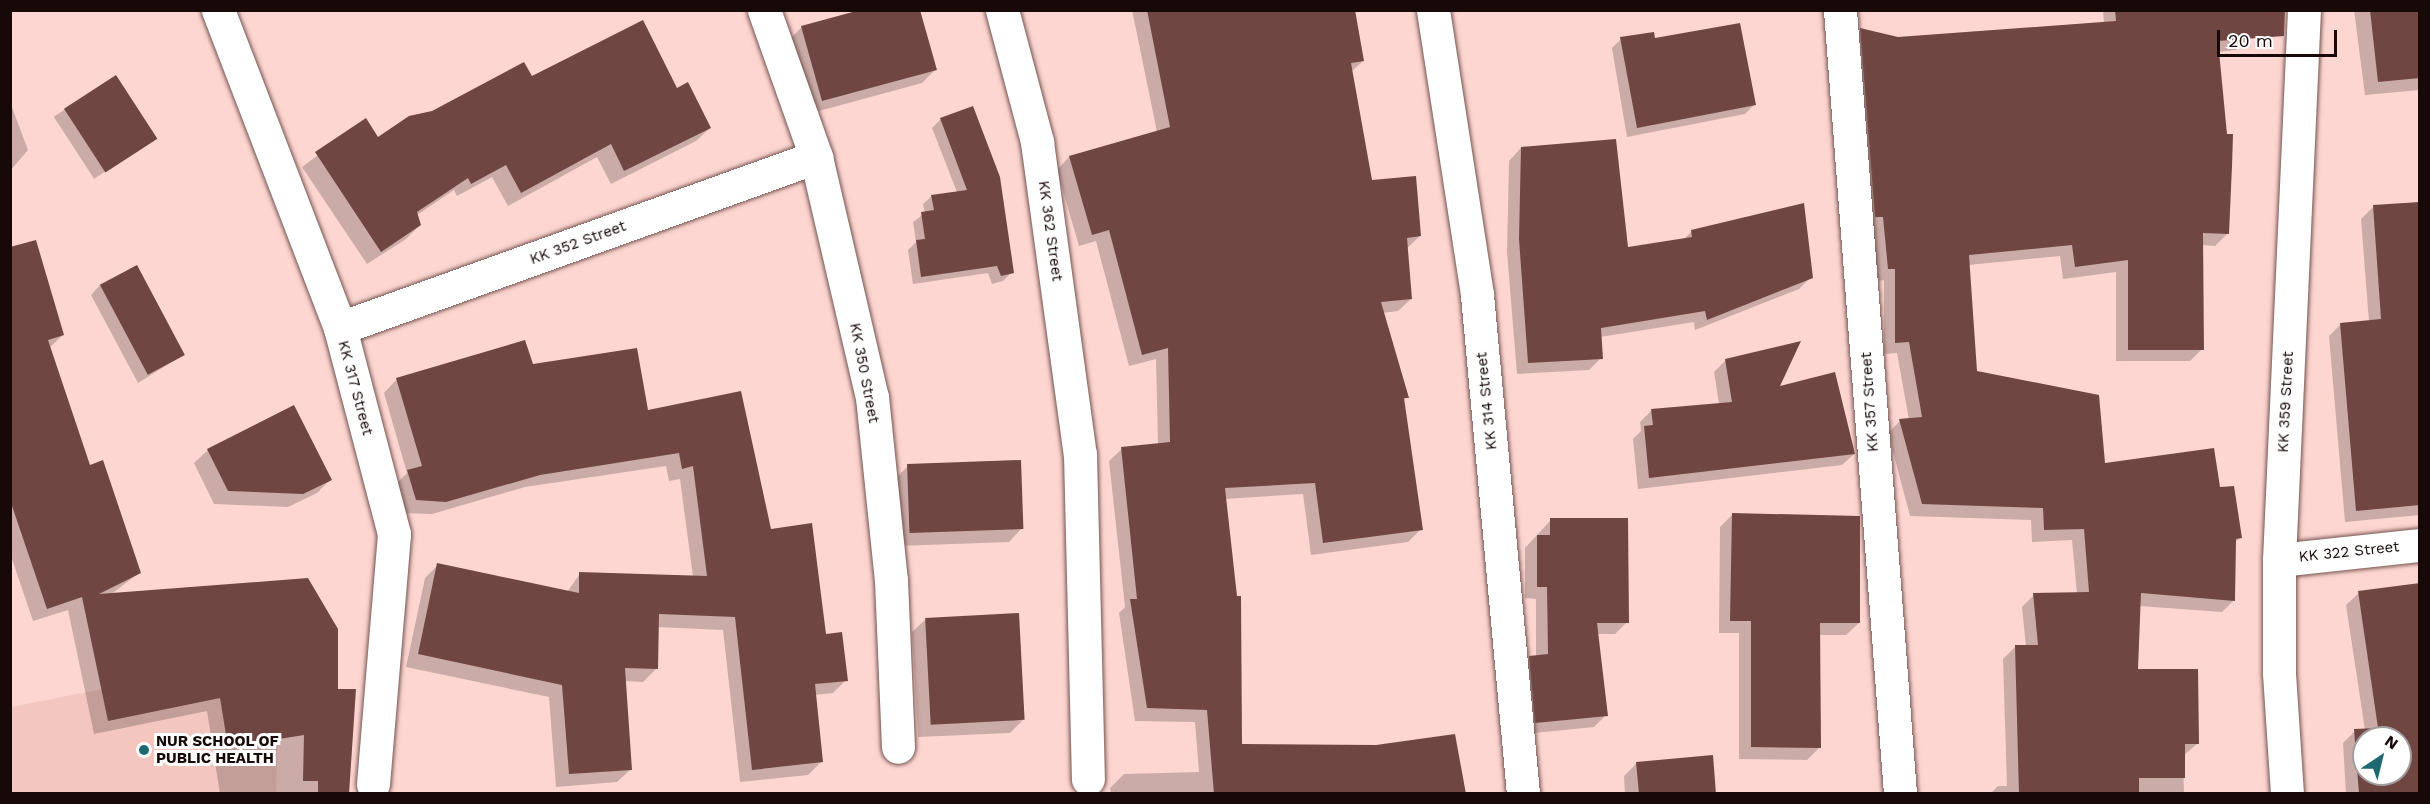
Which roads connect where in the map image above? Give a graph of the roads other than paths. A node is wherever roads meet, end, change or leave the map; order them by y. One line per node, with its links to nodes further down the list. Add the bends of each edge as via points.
1 (219, 10): 8 (street, KK 317 Street)
2 (764, 10): 7 (street, KK 350 Street)
3 (1002, 10): 12 (street, KK 362 Street, via 1037,142 1080,454)
4 (1433, 10): 14 (street, KK 314 Street, via 1477,295)
5 (1840, 10): 15 (street, KK 357 Street)
6 (2304, 10): 10 (street, KK 359 Street)
7 (816, 157): 8 (street, KK 352 Street); 11 (street, KK 350 Street, via 872,397 891,580)
8 (340, 328): 13 (street, KK 317 Street, via 394,534)
9 (2420, 544): 10 (street, KK 322 Street)
10 (2279, 560): 16 (street, KK 359 Street, via 2279,672)
11 (898, 747)
12 (1088, 778)
13 (373, 784)
14 (1523, 794)
15 (1900, 794)
16 (2287, 794)

